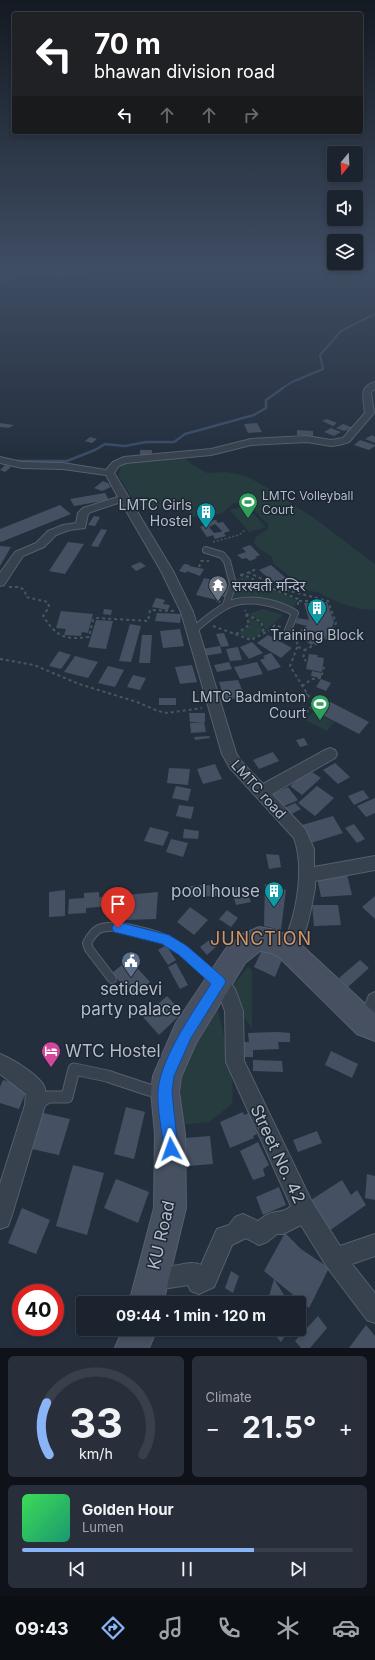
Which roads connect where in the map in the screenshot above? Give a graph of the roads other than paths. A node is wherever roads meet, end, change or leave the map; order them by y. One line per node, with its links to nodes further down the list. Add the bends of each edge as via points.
1 (375, 385): 3 (street, via 367,392 370,413 346,440 331,443 307,439 251,442 211,452 124,460 116,464)
2 (0, 460): 3 (street, via 31,466 63,466)
3 (109, 473): 4 (street, LMTC road)
4 (124, 498): 6 (street, via 87,510 83,513 81,526 67,527 52,533 40,545 19,554); 8 (street, LMTC road, via 168,571)
5 (206, 550): 7 (lane, via 222,555 227,561 233,584)
6 (2, 585)
7 (226, 605): 8 (lane); 9 (lane, via 242,600 288,609 294,614)
8 (193, 630): 11 (street, LMTC road, via 229,754 235,764)
9 (288, 630)
10 (330, 754): 11 (street)
11 (262, 792): 13 (street, LMTC road, via 300,834 306,849)
12 (375, 863): 13 (street)
13 (307, 875): 14 (street, LMTC road, via 307,888 294,936)
14 (287, 948): 16 (street, KU Road, via 276,942 259,939 252,942 236,955); 17 (street, KU Road)
15 (112, 978): 16 (lane, via 87,943 91,935 100,928 118,928 164,939 183,950)
16 (219, 982): 19 (street, KU Road, via 186,1033 167,1076); 21 (street, Street No. 42, via 229,995 234,1011 235,1062)
17 (372, 1018)
18 (0, 1064): 20 (street, via 10,1068 36,1090)
19 (165, 1092): 20 (lane, via 74,1069 66,1097 48,1097); 25 (street, KU Road, via 172,1165 170,1208)
20 (35, 1105): 22 (street)
21 (303, 1208): 24 (street, Street No. 42); 25 (street, via 298,1215 283,1223 273,1223 259,1234 243,1225 236,1233 225,1237 206,1278 199,1283 194,1273 169,1276)
22 (0, 1218)
23 (375, 1245): 24 (street)
24 (335, 1259): 27 (street, Street No. 42)
25 (152, 1273): 26 (street, KU Road)
26 (147, 1296)
27 (375, 1312)
28 (137, 1336): 29 (street)
29 (132, 1348)

